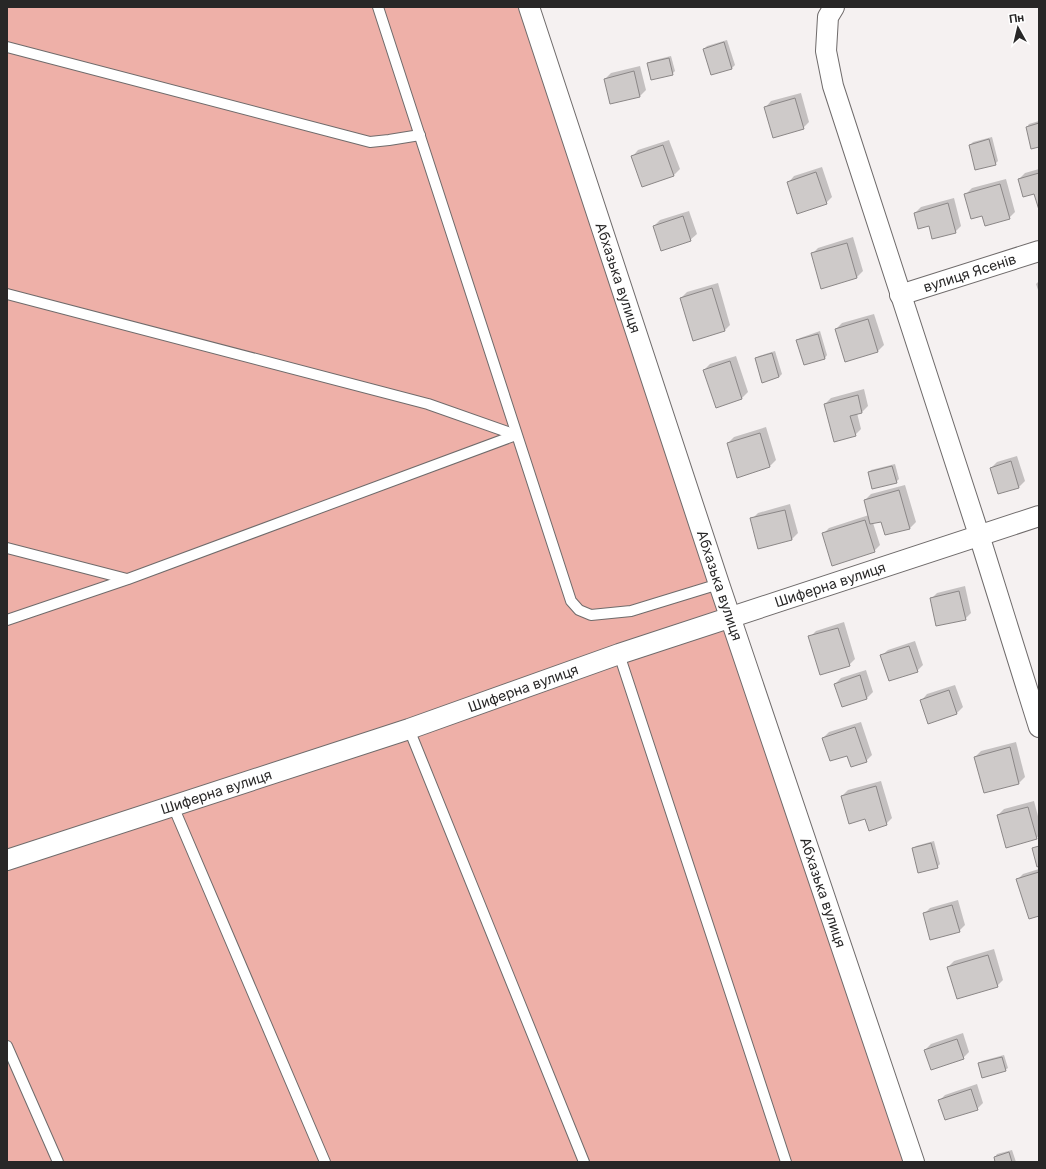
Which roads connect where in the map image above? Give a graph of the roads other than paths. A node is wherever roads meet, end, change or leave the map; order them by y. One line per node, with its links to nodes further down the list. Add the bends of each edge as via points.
1 (378, 7): 5 (lane)
2 (529, 7): 14 (street, Абхазька вулиця)
3 (831, 12): 8 (street, via 826,51 833,86)
4 (7, 47): 5 (lane, via 370,142)
5 (420, 135): 9 (lane)
6 (1039, 251): 8 (street, вулиця Ясенів)
7 (7, 294): 9 (lane, via 428,404)
8 (900, 295): 11 (street)
9 (516, 435): 13 (lane); 14 (lane, via 571,601 579,610 591,615 631,611)
10 (1039, 516): 11 (street, Шиферна вулиця)
11 (979, 535): 15 (street, Шиферна вулиця); 18 (street)
12 (7, 548): 13 (lane)
13 (128, 579): 16 (lane)
14 (719, 584): 15 (street, Абхазька вулиця)
15 (730, 618): 17 (street, Шиферна вулиця); 27 (street, Абхазька вулиця)
16 (7, 620)
17 (619, 654): 19 (street, Шиферна вулиця); 26 (lane)
18 (1039, 727)
19 (409, 729): 20 (street, Шиферна вулиця); 25 (lane)
20 (173, 806): 21 (street, Шиферна вулиця); 24 (lane)
21 (7, 860)
22 (7, 1046): 23 (lane)
23 (58, 1162)
24 (325, 1162)
25 (584, 1162)
26 (786, 1162)
27 (914, 1162)

